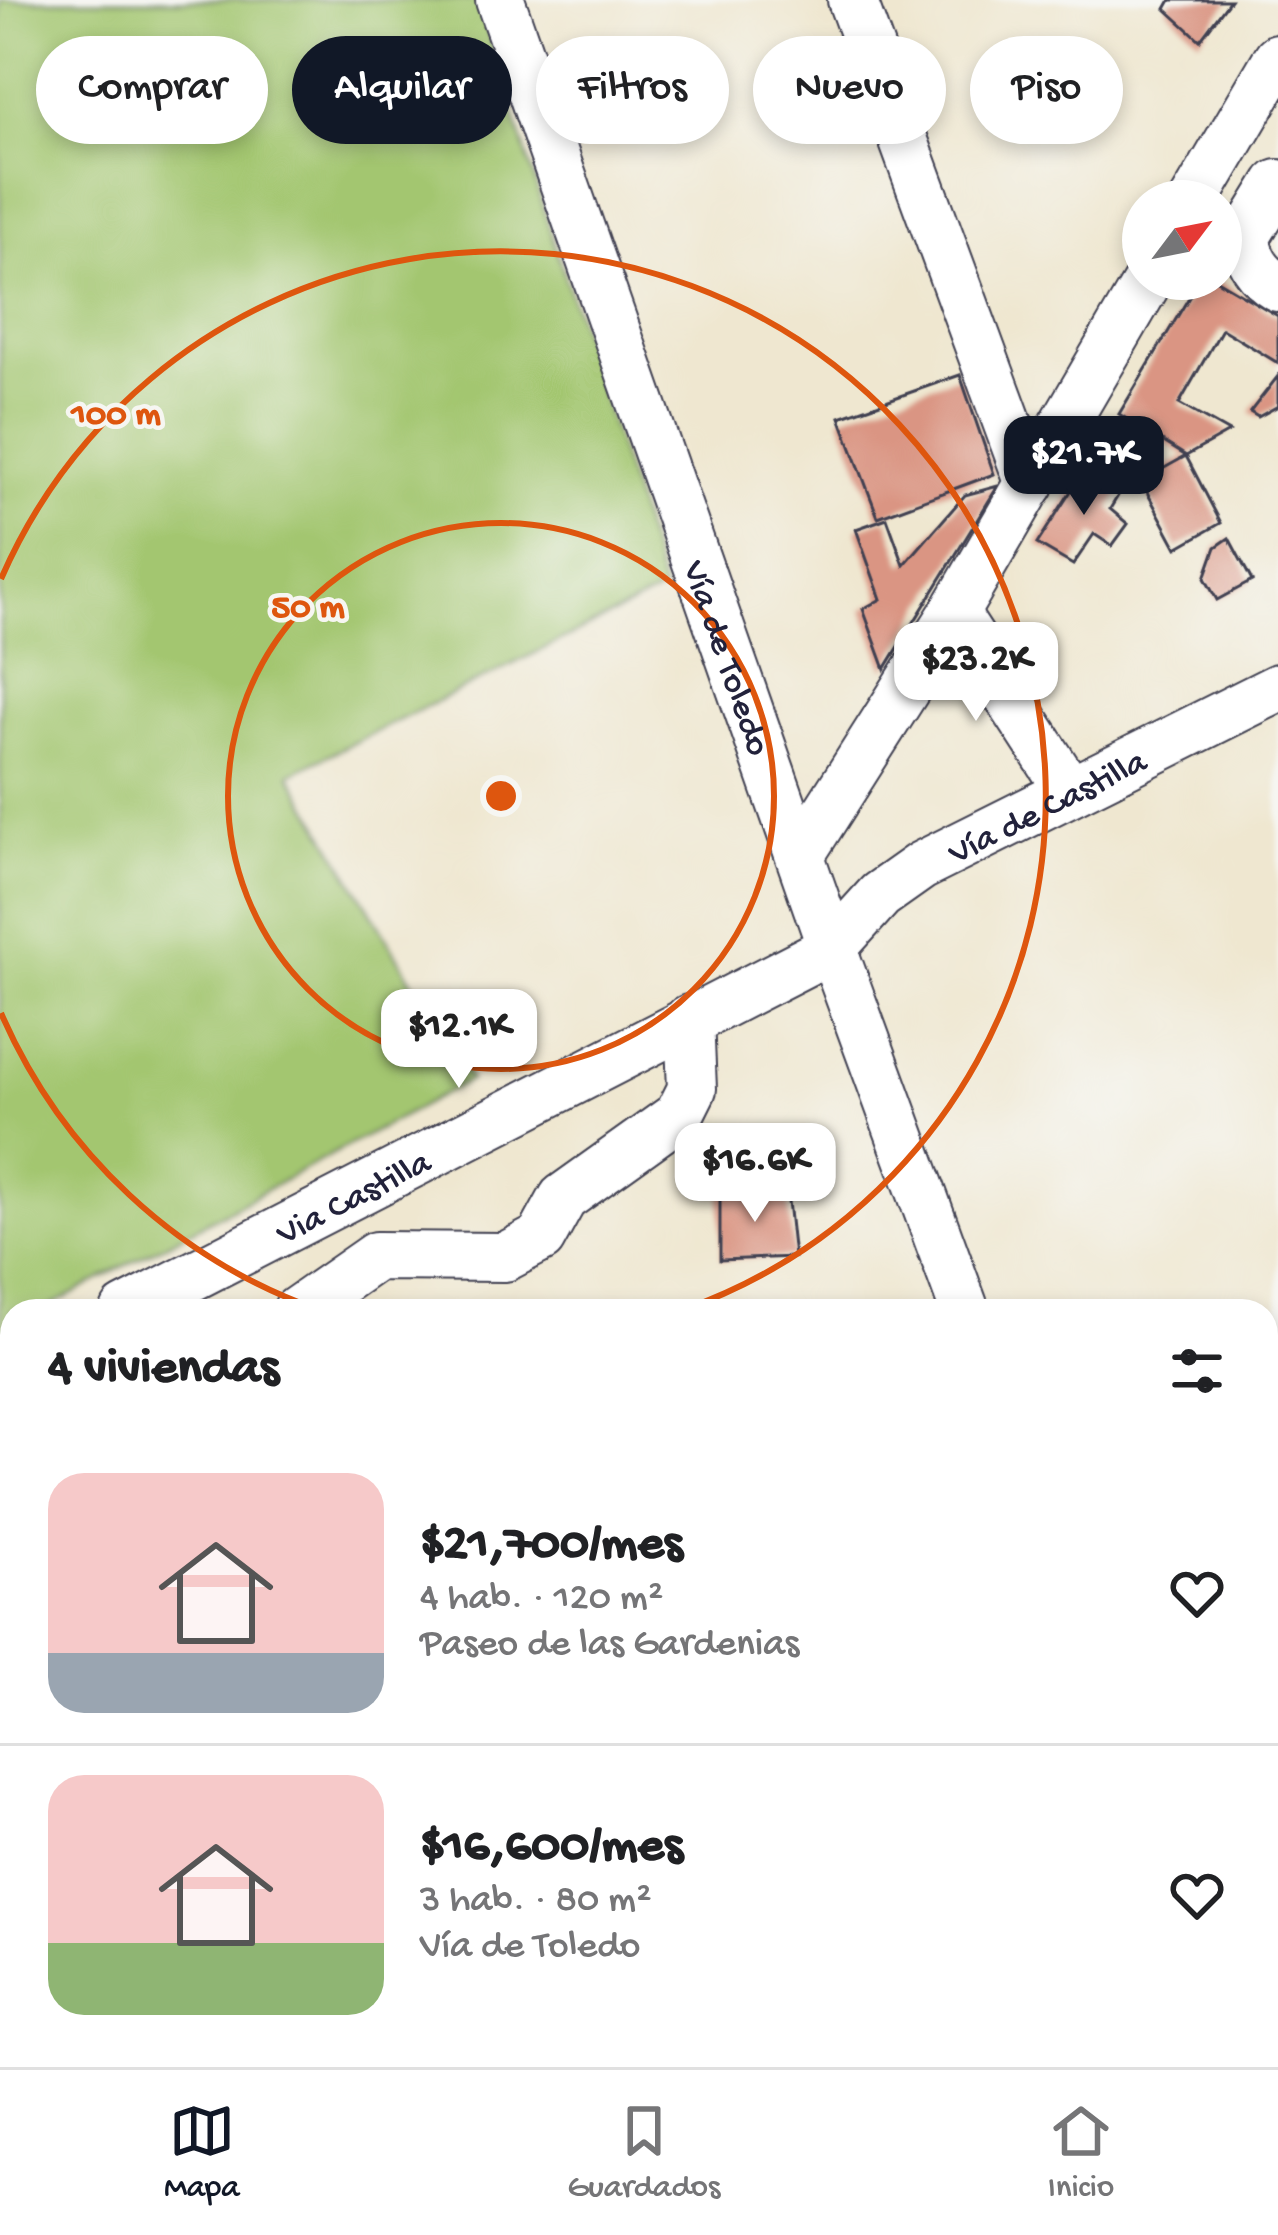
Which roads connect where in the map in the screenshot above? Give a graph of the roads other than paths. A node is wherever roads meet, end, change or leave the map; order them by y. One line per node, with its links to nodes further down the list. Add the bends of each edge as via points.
1 (500, 0): 14 (street, Vía de Toledo)
2 (852, 0): 10 (street)
3 (1278, 58): 4 (street)
4 (1231, 138): 5 (street); 6 (street)
5 (1278, 172)
6 (1206, 180)
7 (1278, 184): 8 (street, via 1246,249 1258,273)
8 (1278, 287)
9 (1137, 300): 10 (street)
10 (1030, 484): 11 (street)
11 (955, 614): 13 (street); 14 (street)
12 (1278, 688): 13 (street, Vía de Castilla)
13 (1069, 790): 15 (street, Vía de Castilla, via 921,866 880,895)
14 (800, 855): 15 (street, Vía de Toledo)
15 (832, 948): 16 (street, Via Castilla); 19 (street, Vía de Toledo)
16 (688, 1019): 17 (street, Via Castilla); 18 (street, via 692,1089 680,1115 563,1198 541,1238 505,1257 376,1256)
17 (148, 1299)
18 (314, 1299)
19 (960, 1299)

